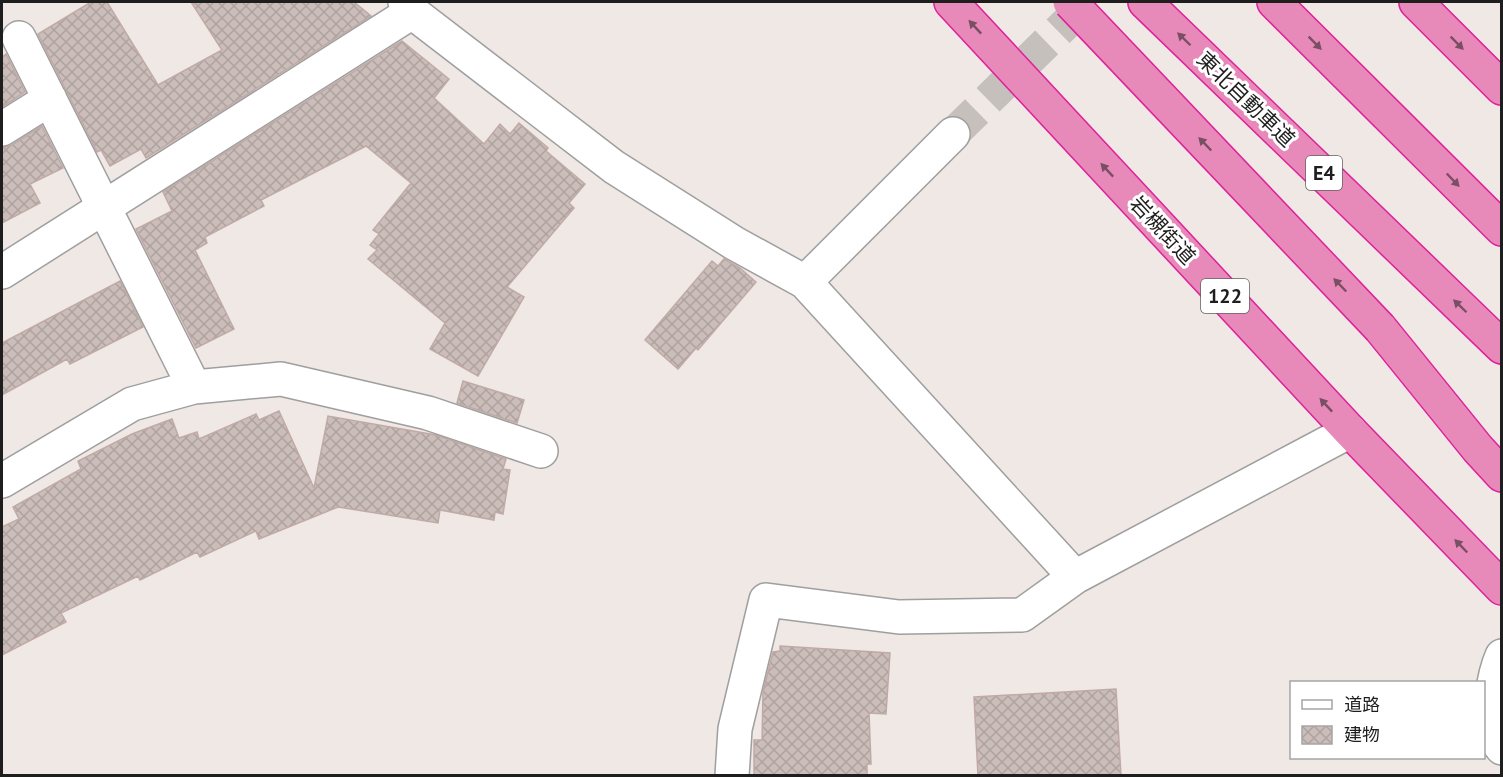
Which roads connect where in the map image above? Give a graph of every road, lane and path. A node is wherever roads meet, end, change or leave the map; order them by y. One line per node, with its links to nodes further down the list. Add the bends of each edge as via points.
1 (951, 2): 19 (highway, 岩槻街道 / 122, one-way to 1)
2 (1070, 2): 16 (highway, one-way to 2, bridge)
3 (1145, 2): 17 (highway, 東北自動車道 / E4, one-way to 3)
4 (1274, 2): 13 (highway, one-way to 13)
5 (1416, 2): 8 (highway, one-way to 8)
6 (409, 7): 12 (street); 15 (street, via 614,167 734,243)
7 (19, 38): 9 (street)
8 (1502, 88)
9 (50, 99): 10 (street); 12 (street)
10 (2, 129)
11 (953, 134): 15 (street)
12 (104, 208): 14 (street); 18 (street)
13 (1502, 230)
14 (2, 272)
15 (805, 282): 24 (street)
16 (1380, 327): 20 (highway); 22 (highway)
17 (1502, 346)
18 (194, 387): 21 (street, via 281,379 428,413); 23 (street, via 132,404)
19 (1350, 431): 24 (street); 25 (highway, 岩槻街道 / 122, one-way to 19)
20 (1502, 445)
21 (541, 451)
22 (1502, 475)
23 (2, 481)
24 (1075, 577): 28 (street, via 1022,615 900,617 766,600 735,729)
25 (1502, 588)
26 (1502, 656): 27 (street, via 1491,704 1492,735)
27 (1502, 748)
28 (732, 776)

